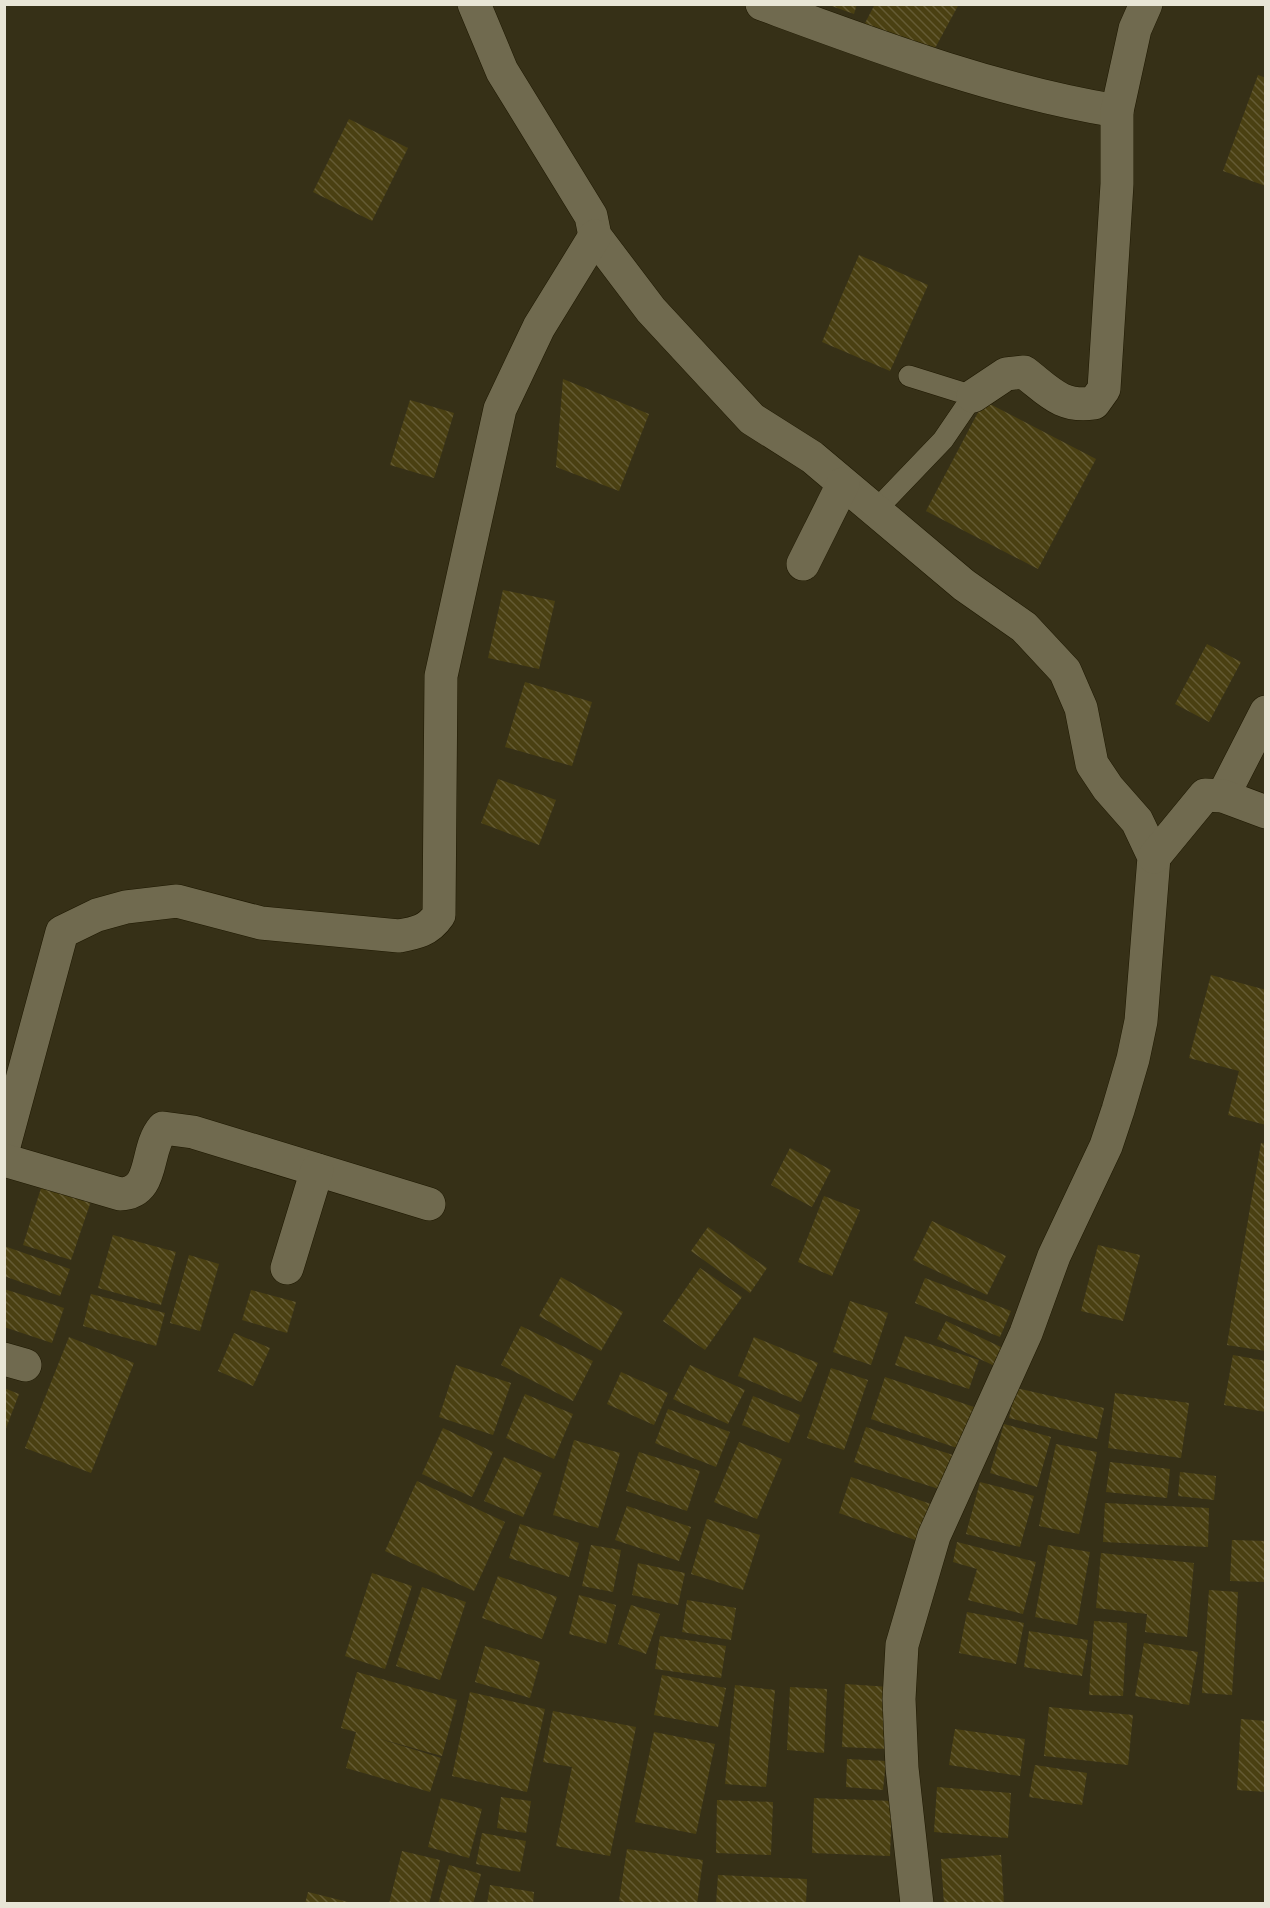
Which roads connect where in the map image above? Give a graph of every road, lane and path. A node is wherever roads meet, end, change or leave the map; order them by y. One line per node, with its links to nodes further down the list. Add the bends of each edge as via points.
1 (762, 4): 4 (street, via 922,62 1061,102)
2 (1146, 4): 4 (street, via 1136,29)
3 (486, 13): 5 (street, via 502,71 591,216)
4 (1118, 111): 7 (street, via 1104,389 1094,403 1064,403 1024,372 1006,374)
5 (595, 236): 8 (street, via 651,310 752,419 812,457); 15 (street, via 538,327 500,409 441,676 439,915 432,925 418,933 399,936 261,923 177,901 126,907 97,915 62,932)
6 (909, 375): 7 (lane)
7 (973, 396): 9 (lane, via 944,440)
8 (843, 484): 9 (street); 10 (street)
9 (874, 512): 14 (street, via 964,585 1024,627 1065,671 1081,708 1092,764 1137,821)
10 (802, 564)
11 (1266, 712): 12 (street)
12 (1223, 796): 13 (street); 14 (street, via 1205,795)
13 (1266, 812)
14 (1154, 857): 20 (street, via 1141,1021 1118,1110 1106,1146 1054,1256 1026,1333 934,1536 902,1645 902,1768)
15 (4, 1146)
16 (4, 1160): 17 (street, via 120,1194 133,1193 143,1185 155,1137 163,1128 193,1132)
17 (317, 1170): 18 (street); 19 (street)
18 (429, 1204)
19 (287, 1268)
20 (917, 1904)

